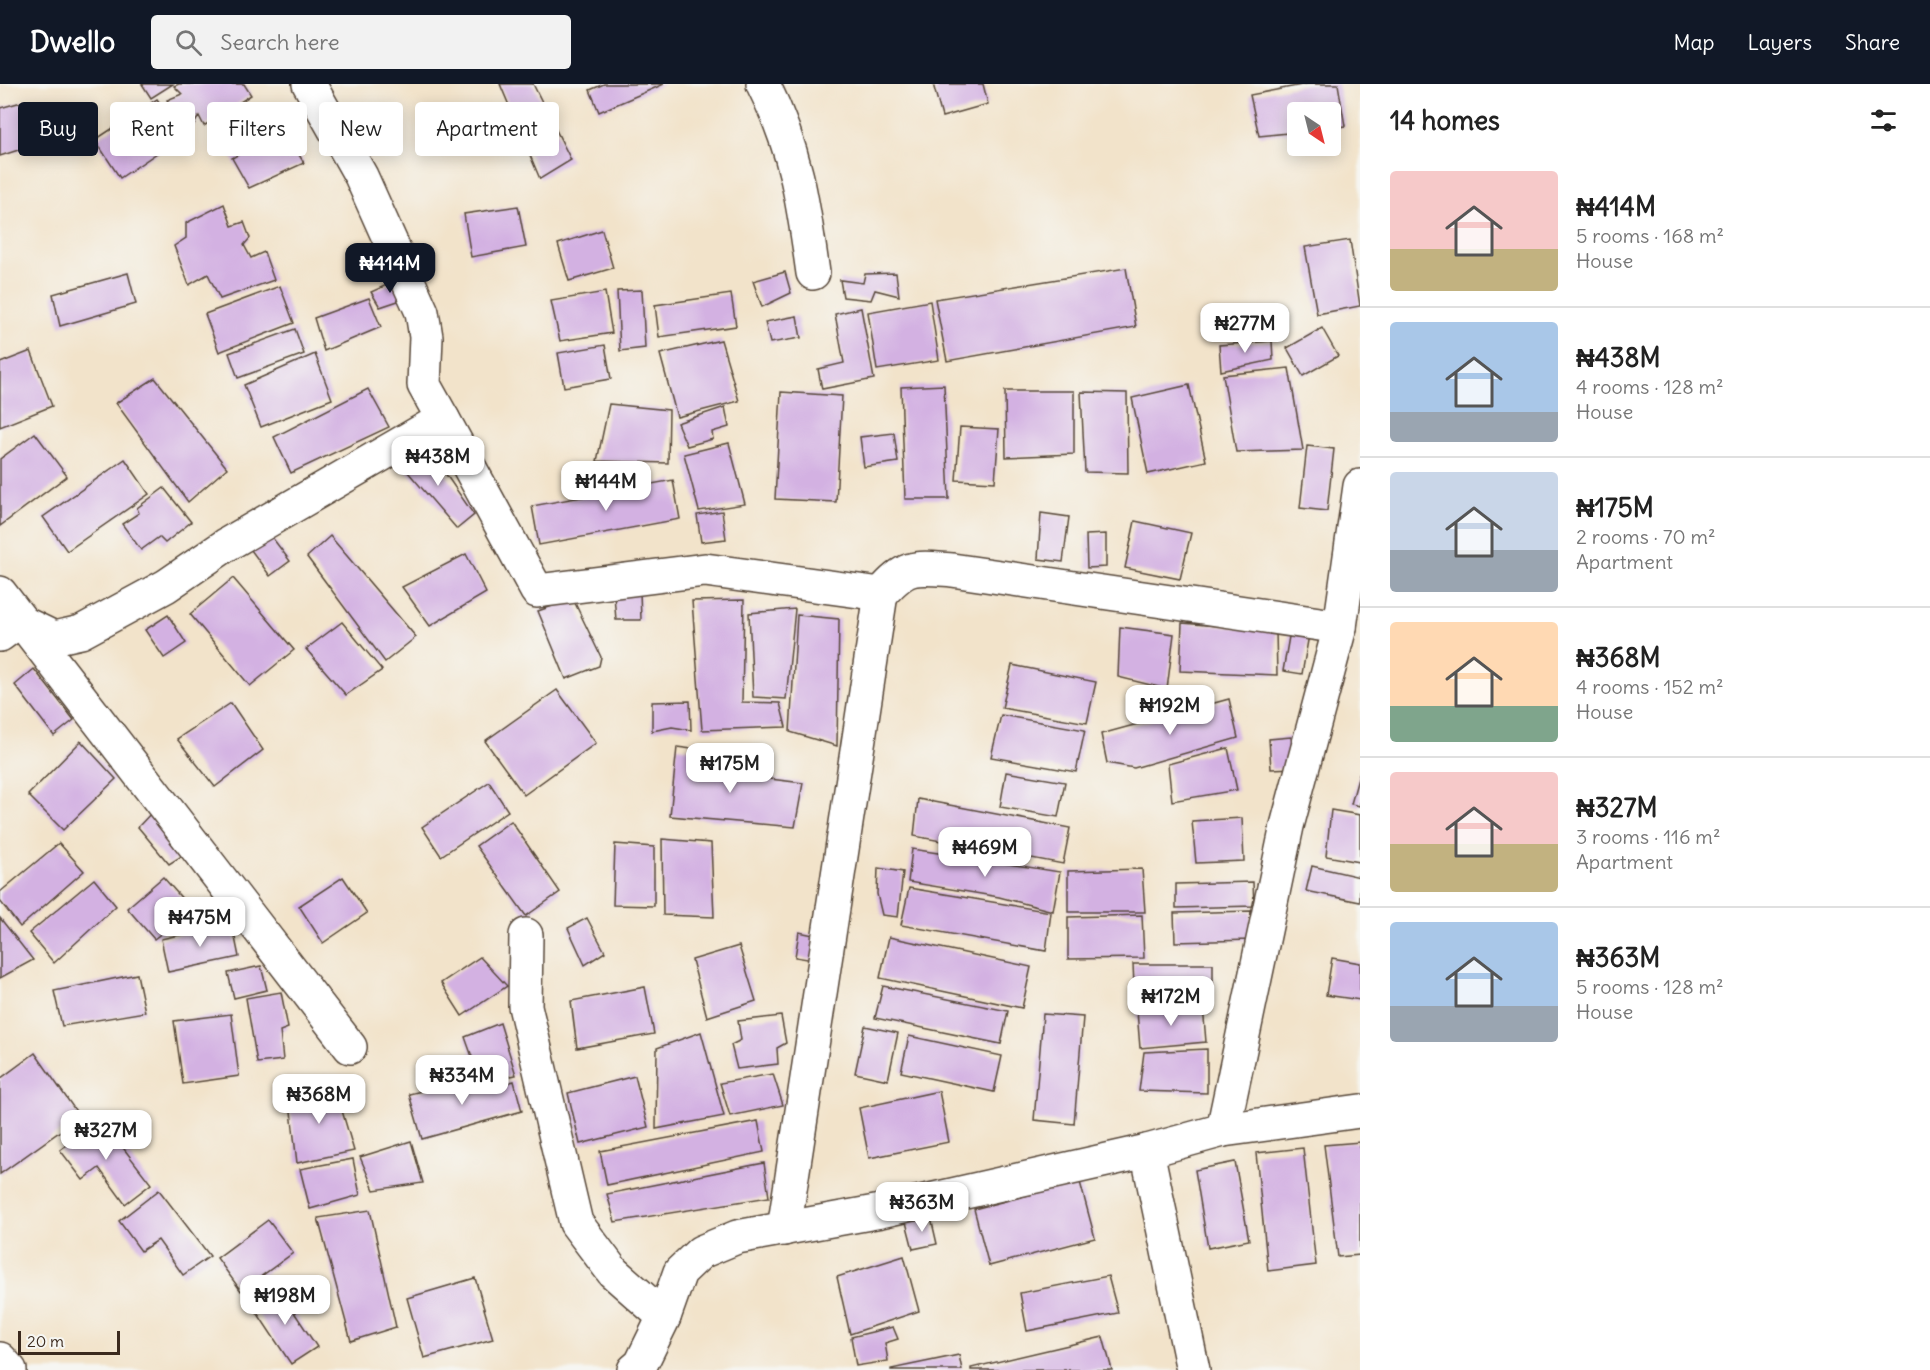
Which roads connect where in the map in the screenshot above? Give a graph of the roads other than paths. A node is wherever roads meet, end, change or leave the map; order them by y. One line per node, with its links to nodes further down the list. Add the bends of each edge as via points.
1 (309, 84): 4 (street, via 361,176 422,312 426,337 424,384)
2 (764, 84): 3 (street, via 783,124 802,190)
3 (813, 273)
4 (443, 419): 7 (street, via 537,591 705,570); 9 (street, via 226,545 166,586 81,632 54,638)
5 (1360, 486): 8 (street)
6 (0, 593): 9 (street)
7 (881, 594): 8 (street, via 897,575 918,567); 15 (street)
8 (1340, 627): 13 (street, via 1287,826)
9 (10, 628): 11 (street)
10 (526, 935): 16 (street, via 525,1006 576,1224 614,1272)
11 (350, 1047)
12 (1360, 1111): 13 (street)
13 (1223, 1130): 14 (street)
14 (1148, 1151): 15 (street); 20 (street)
15 (784, 1229): 16 (street, via 737,1237 701,1252 680,1272)
16 (664, 1317): 19 (street, via 641,1364)
17 (0, 1359): 18 (street)
18 (10, 1370)
19 (634, 1370)
20 (1193, 1370)

